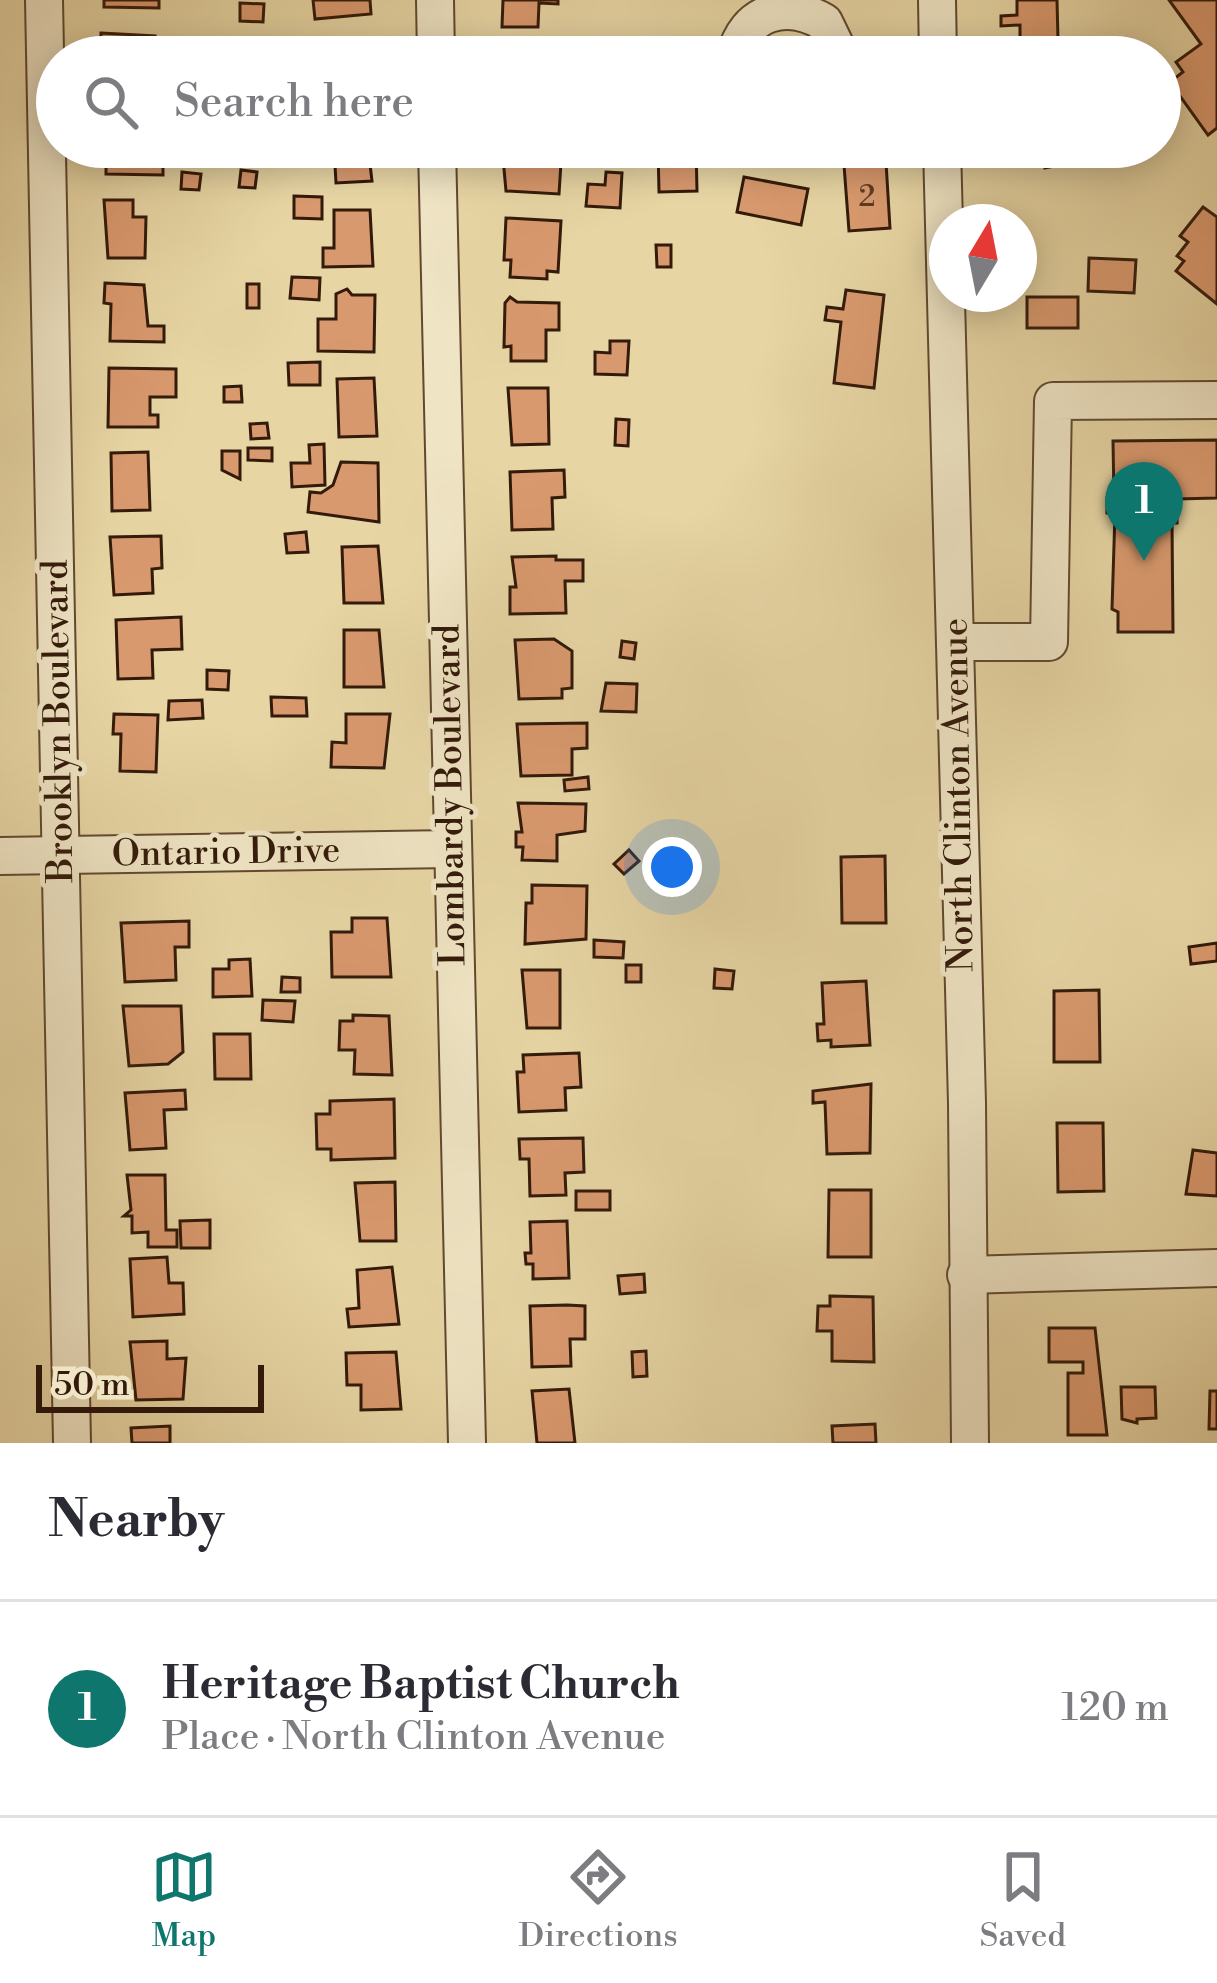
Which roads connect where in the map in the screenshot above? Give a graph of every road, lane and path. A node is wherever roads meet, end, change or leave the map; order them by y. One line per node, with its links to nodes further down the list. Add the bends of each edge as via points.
1 (44, 0): 4 (street, Brooklyn Boulevard)
2 (435, 0): 5 (street)
3 (937, 0): 8 (street)
4 (45, 36)
5 (436, 36)
6 (745, 36): 7 (street, via 764,13 792,8 824,22)
7 (831, 36)
8 (938, 36)
9 (48, 168): 15 (street, Brooklyn Boulevard)
10 (437, 168): 14 (street, Lombardy Boulevard)
11 (943, 168): 13 (street, North Clinton Avenue)
12 (1217, 400): 13 (street, via 1053,400 1049,642)
13 (955, 642): 18 (street, North Clinton Avenue)
14 (452, 849): 15 (street, Ontario Drive); 20 (street, Lombardy Boulevard)
15 (62, 855): 16 (street, Ontario Drive); 19 (street, Brooklyn Boulevard)
16 (0, 856)
17 (1217, 1268): 18 (street)
18 (966, 1275): 21 (street, North Clinton Avenue)
19 (72, 1443)
20 (466, 1443)
21 (970, 1443)

